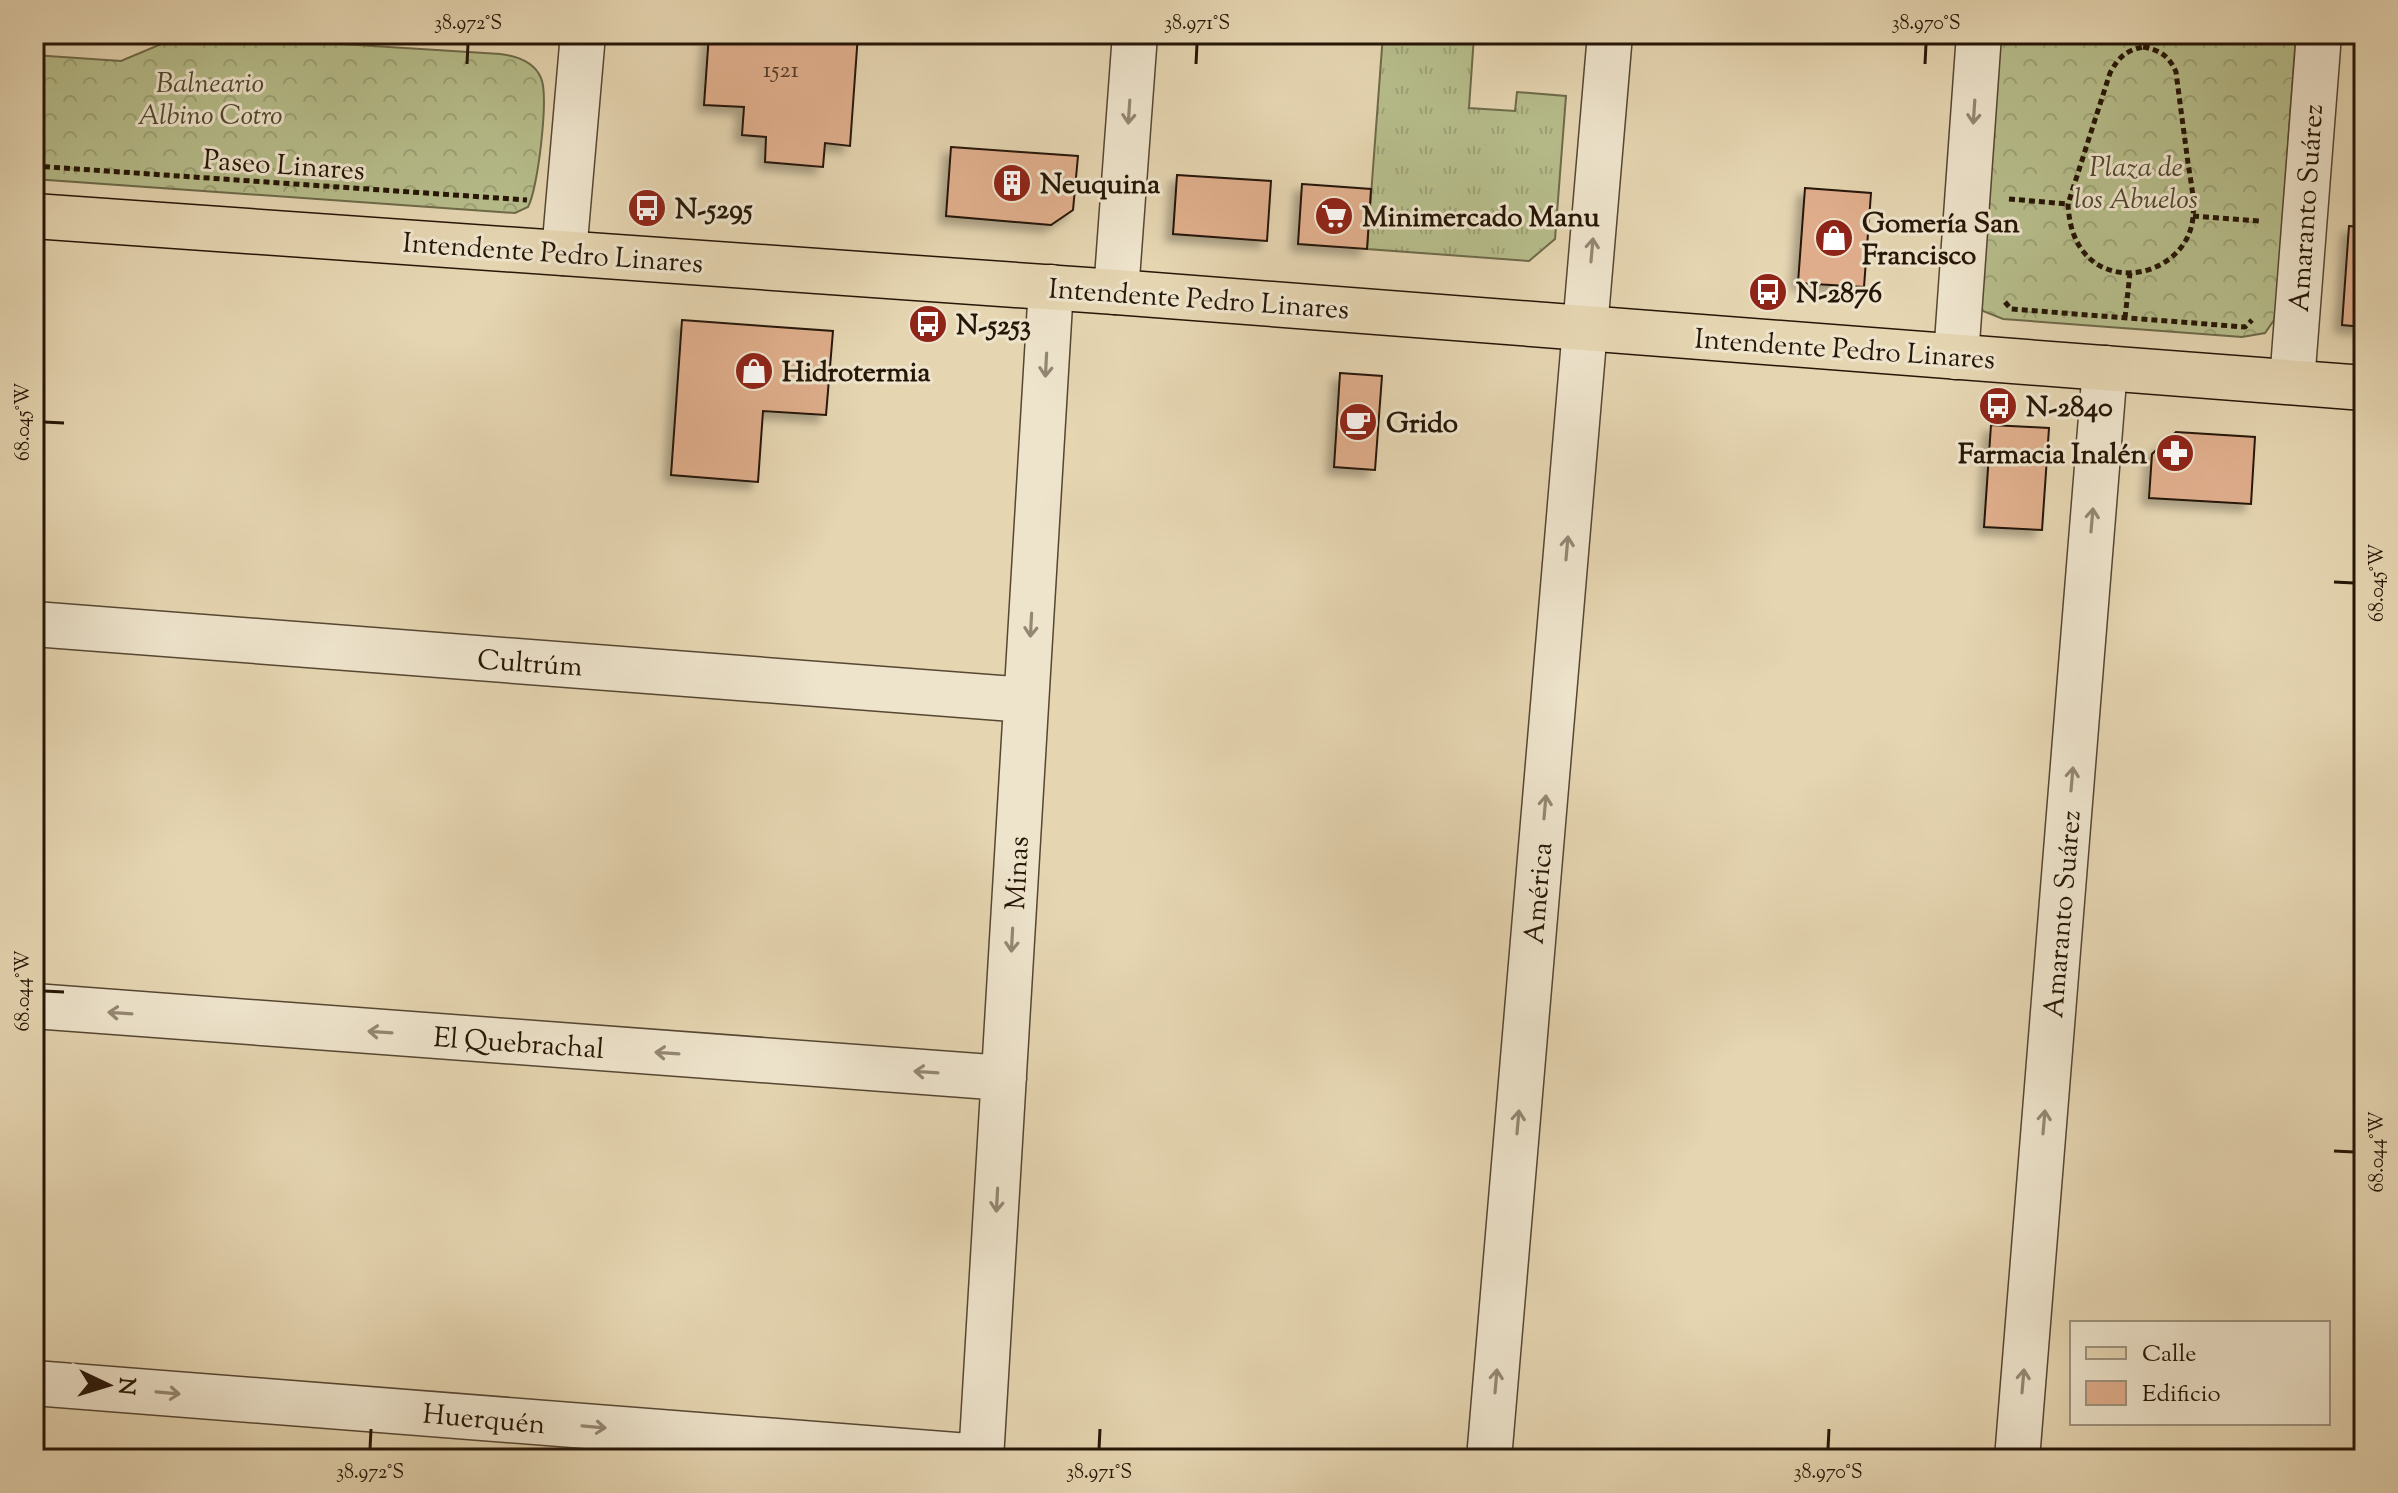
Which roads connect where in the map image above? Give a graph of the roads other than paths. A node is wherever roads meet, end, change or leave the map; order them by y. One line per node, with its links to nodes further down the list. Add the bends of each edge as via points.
1 (583, 34): 7 (street)
2 (1135, 34): 9 (street, one-way to 9)
3 (1610, 34): 10 (street, América, one-way to 3)
4 (1979, 34): 11 (street, one-way to 11)
5 (2319, 34): 13 (street, Amaranto Suárez)
6 (34, 216): 7 (main road, Intendente Pedro Linares)
7 (564, 253): 8 (main road, Intendente Pedro Linares)
8 (1051, 287): 9 (main road, Intendente Pedro Linares); 16 (street, Minas, one-way to 16)
9 (1116, 292): 10 (main road, Intendente Pedro Linares)
10 (1586, 328): 11 (main road, Intendente Pedro Linares); 21 (street, América, one-way to 10)
11 (1956, 357): 12 (main road, Intendente Pedro Linares)
12 (2105, 368): 13 (main road, Intendente Pedro Linares); 22 (street, Amaranto Suárez, one-way to 12)
13 (2292, 382): 14 (main road, Intendente Pedro Linares)
14 (2364, 388)
15 (34, 624): 16 (street, Cultrúm)
16 (1026, 700): 18 (street, Minas, one-way to 18)
17 (34, 1006): 18 (street, El Quebrachal, one-way to 17)
18 (1004, 1078): 20 (street, Minas, one-way to 20)
19 (34, 1383): 20 (street, Huerquén, one-way to 20)
20 (981, 1458)
21 (1489, 1459)
22 (2017, 1459)

